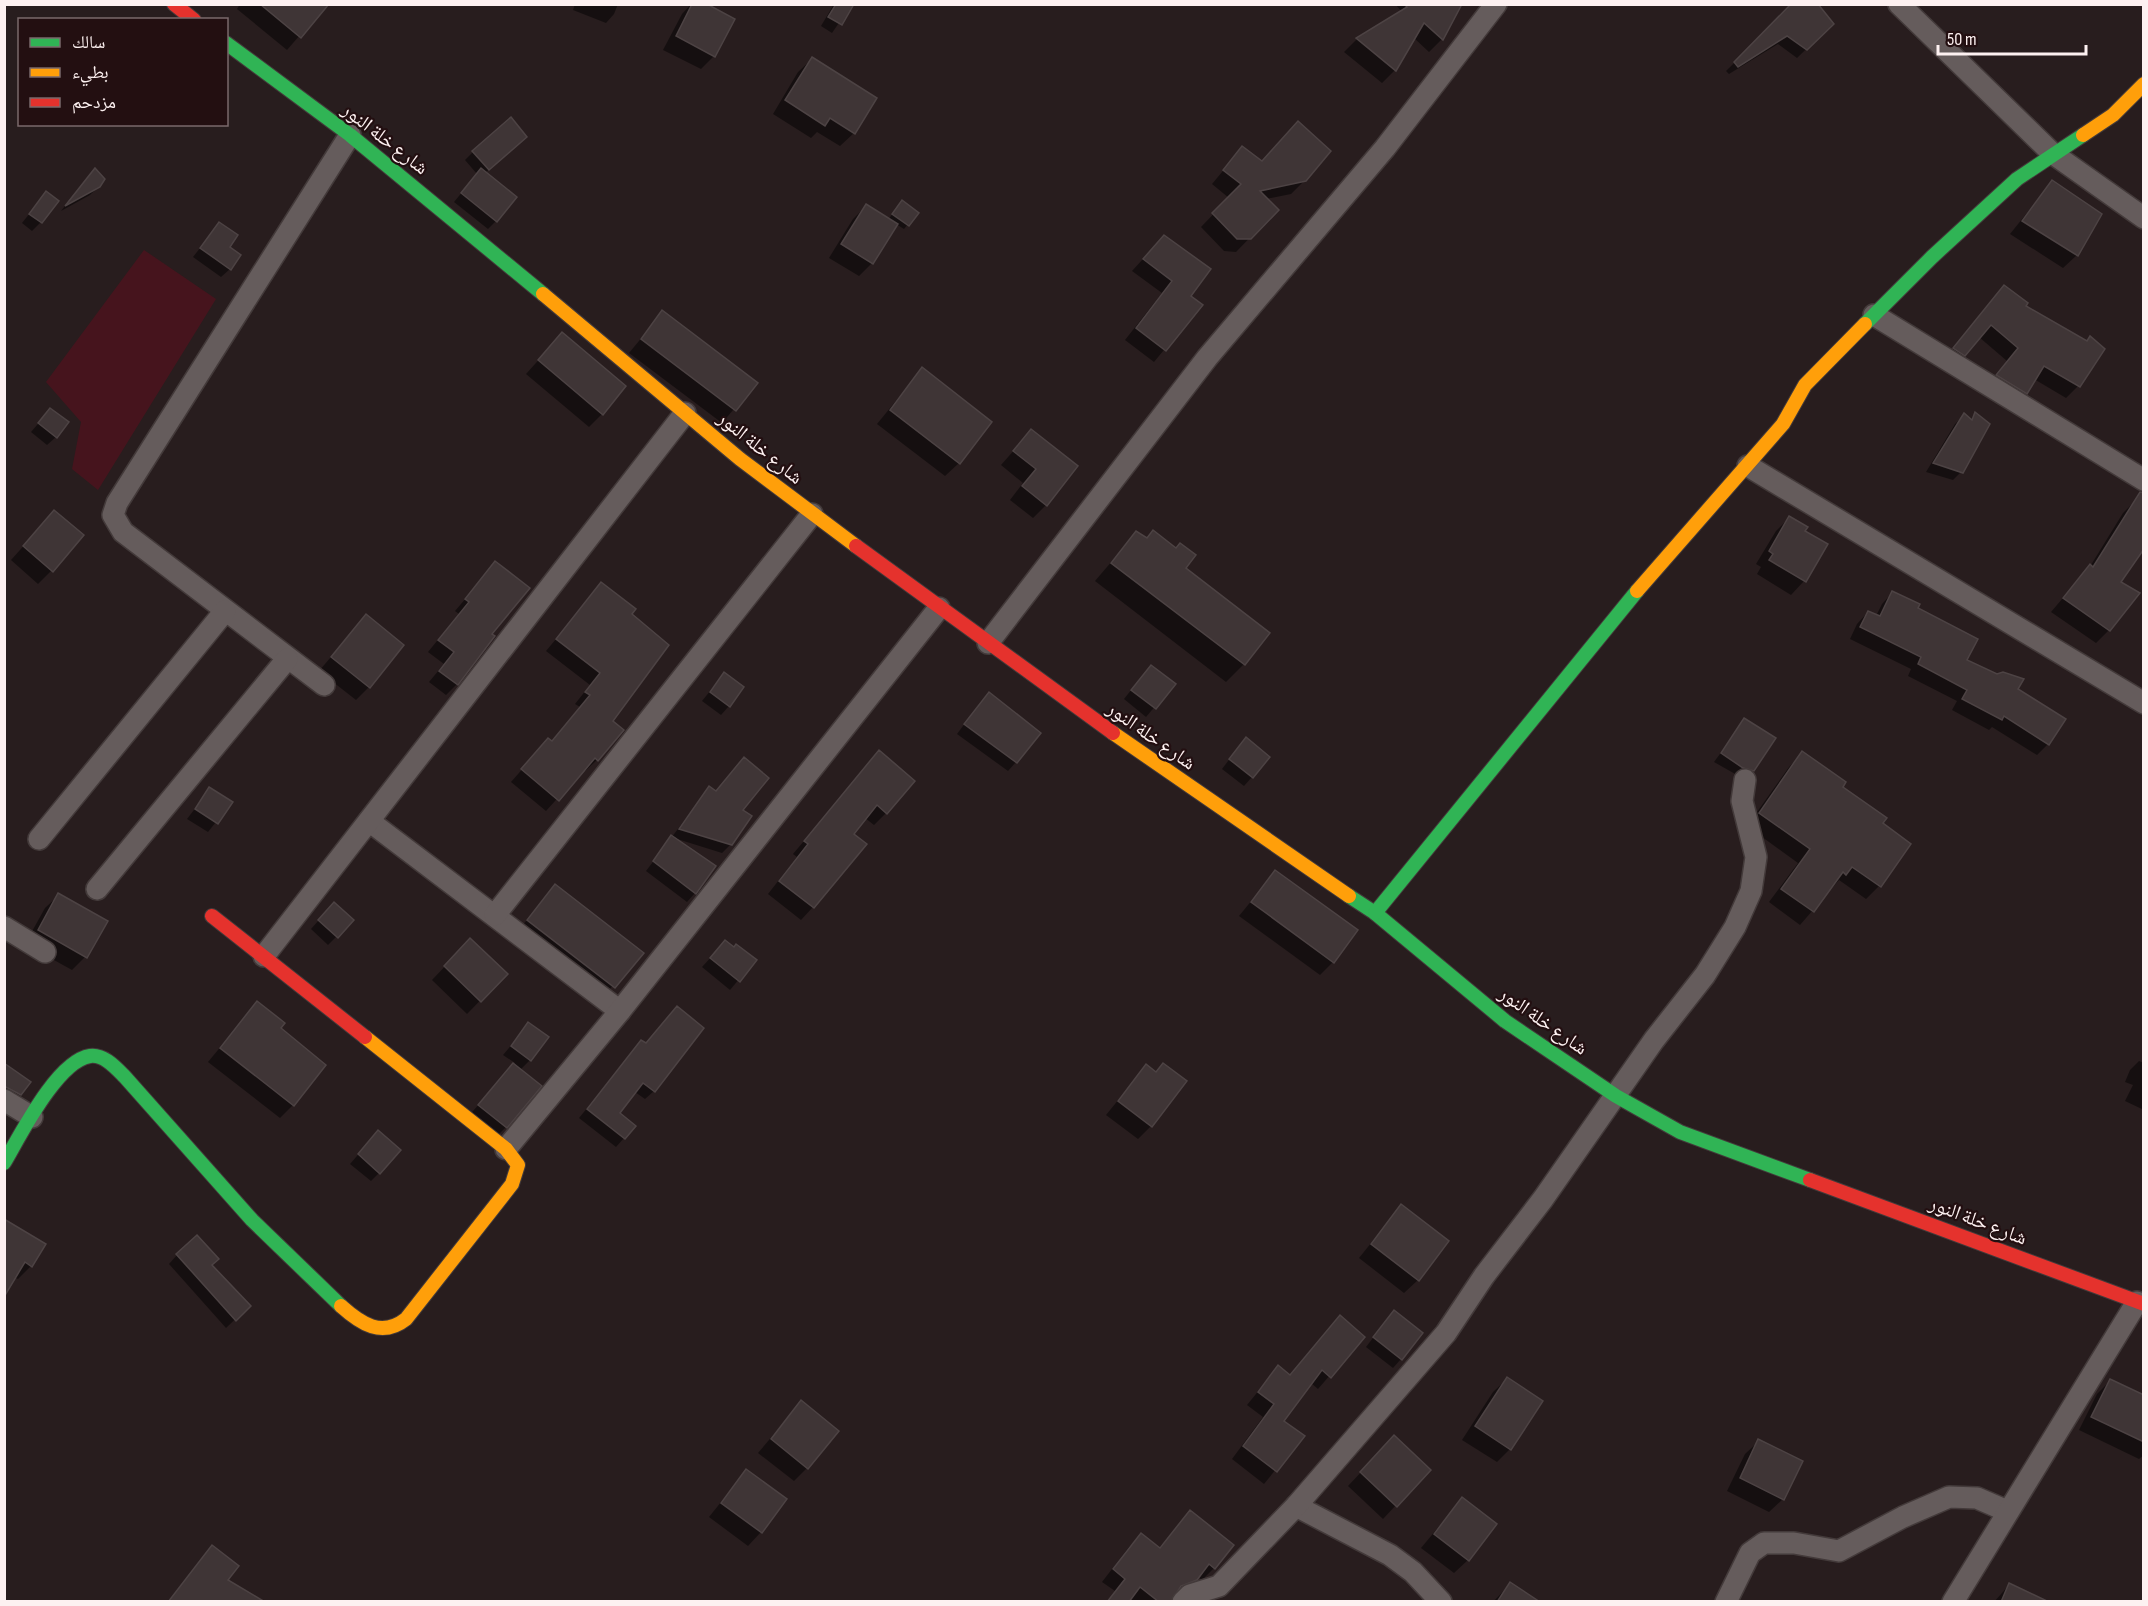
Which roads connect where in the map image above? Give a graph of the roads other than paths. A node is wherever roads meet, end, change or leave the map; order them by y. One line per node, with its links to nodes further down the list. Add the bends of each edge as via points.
1 (174, 4): 4 (street)
2 (1496, 4): 17 (street, via 1385,148 1207,358)
3 (1899, 4): 8 (street)
4 (192, 18)
5 (228, 44): 7 (street, شارع خلة النور)
6 (2144, 84): 8 (street, via 2113,115)
7 (350, 135): 11 (street, شارع خلة النور); 16 (street, via 113,515 123,532)
8 (2052, 153): 9 (street); 10 (street, via 2017,179)
9 (2144, 218)
10 (1874, 315): 12 (street, via 1805,386 1783,424); 13 (street)
11 (685, 412): 14 (street, شارع خلة النور); 22 (street)
12 (1748, 466): 20 (street); 25 (street, via 1602,631)
13 (2144, 480)
14 (812, 514): 15 (street, شارع خلة النور); 26 (street)
15 (939, 608): 17 (street, شارع خلة النور); 31 (street)
16 (225, 611): 18 (street); 23 (street)
17 (988, 643): 25 (street, شارع خلة النور, via 1160,767)
18 (287, 659): 19 (street); 24 (street)
19 (324, 686)
20 (2144, 703)
21 (1745, 780): 32 (street, via 1742,801 1756,857 1751,891 1735,927 1705,975 1654,1040)
22 (369, 821): 26 (street); 30 (street)
23 (39, 839)
24 (97, 889)
25 (1375, 913): 32 (street, شارع خلة النور, via 1505,1021)
26 (495, 915): 31 (street)
27 (212, 916): 30 (street)
28 (4, 927): 29 (street)
29 (45, 952)
30 (264, 956): 35 (street)
31 (620, 1011): 35 (street)
32 (1617, 1096): 37 (street, شارع خلة النور, via 1680,1132); 38 (street, via 1446,1333)
33 (4, 1100): 34 (street)
34 (32, 1117): 35 (street, via 78,1059 106,1059 299,1269 358,1320 381,1329 397,1326 415,1311 512,1184 518,1165); 36 (street)
35 (506, 1149)
36 (4, 1163)
37 (2140, 1303): 39 (street)
38 (1296, 1506): 40 (street, via 1219,1586 1190,1595); 41 (street, via 1390,1555 1413,1572)
39 (2007, 1511): 42 (street, via 1977,1498 1949,1497 1839,1551 1794,1543 1764,1543 1750,1554); 43 (street)
40 (1183, 1602)
41 (1441, 1602)
42 (1726, 1602)
43 (1953, 1602)

